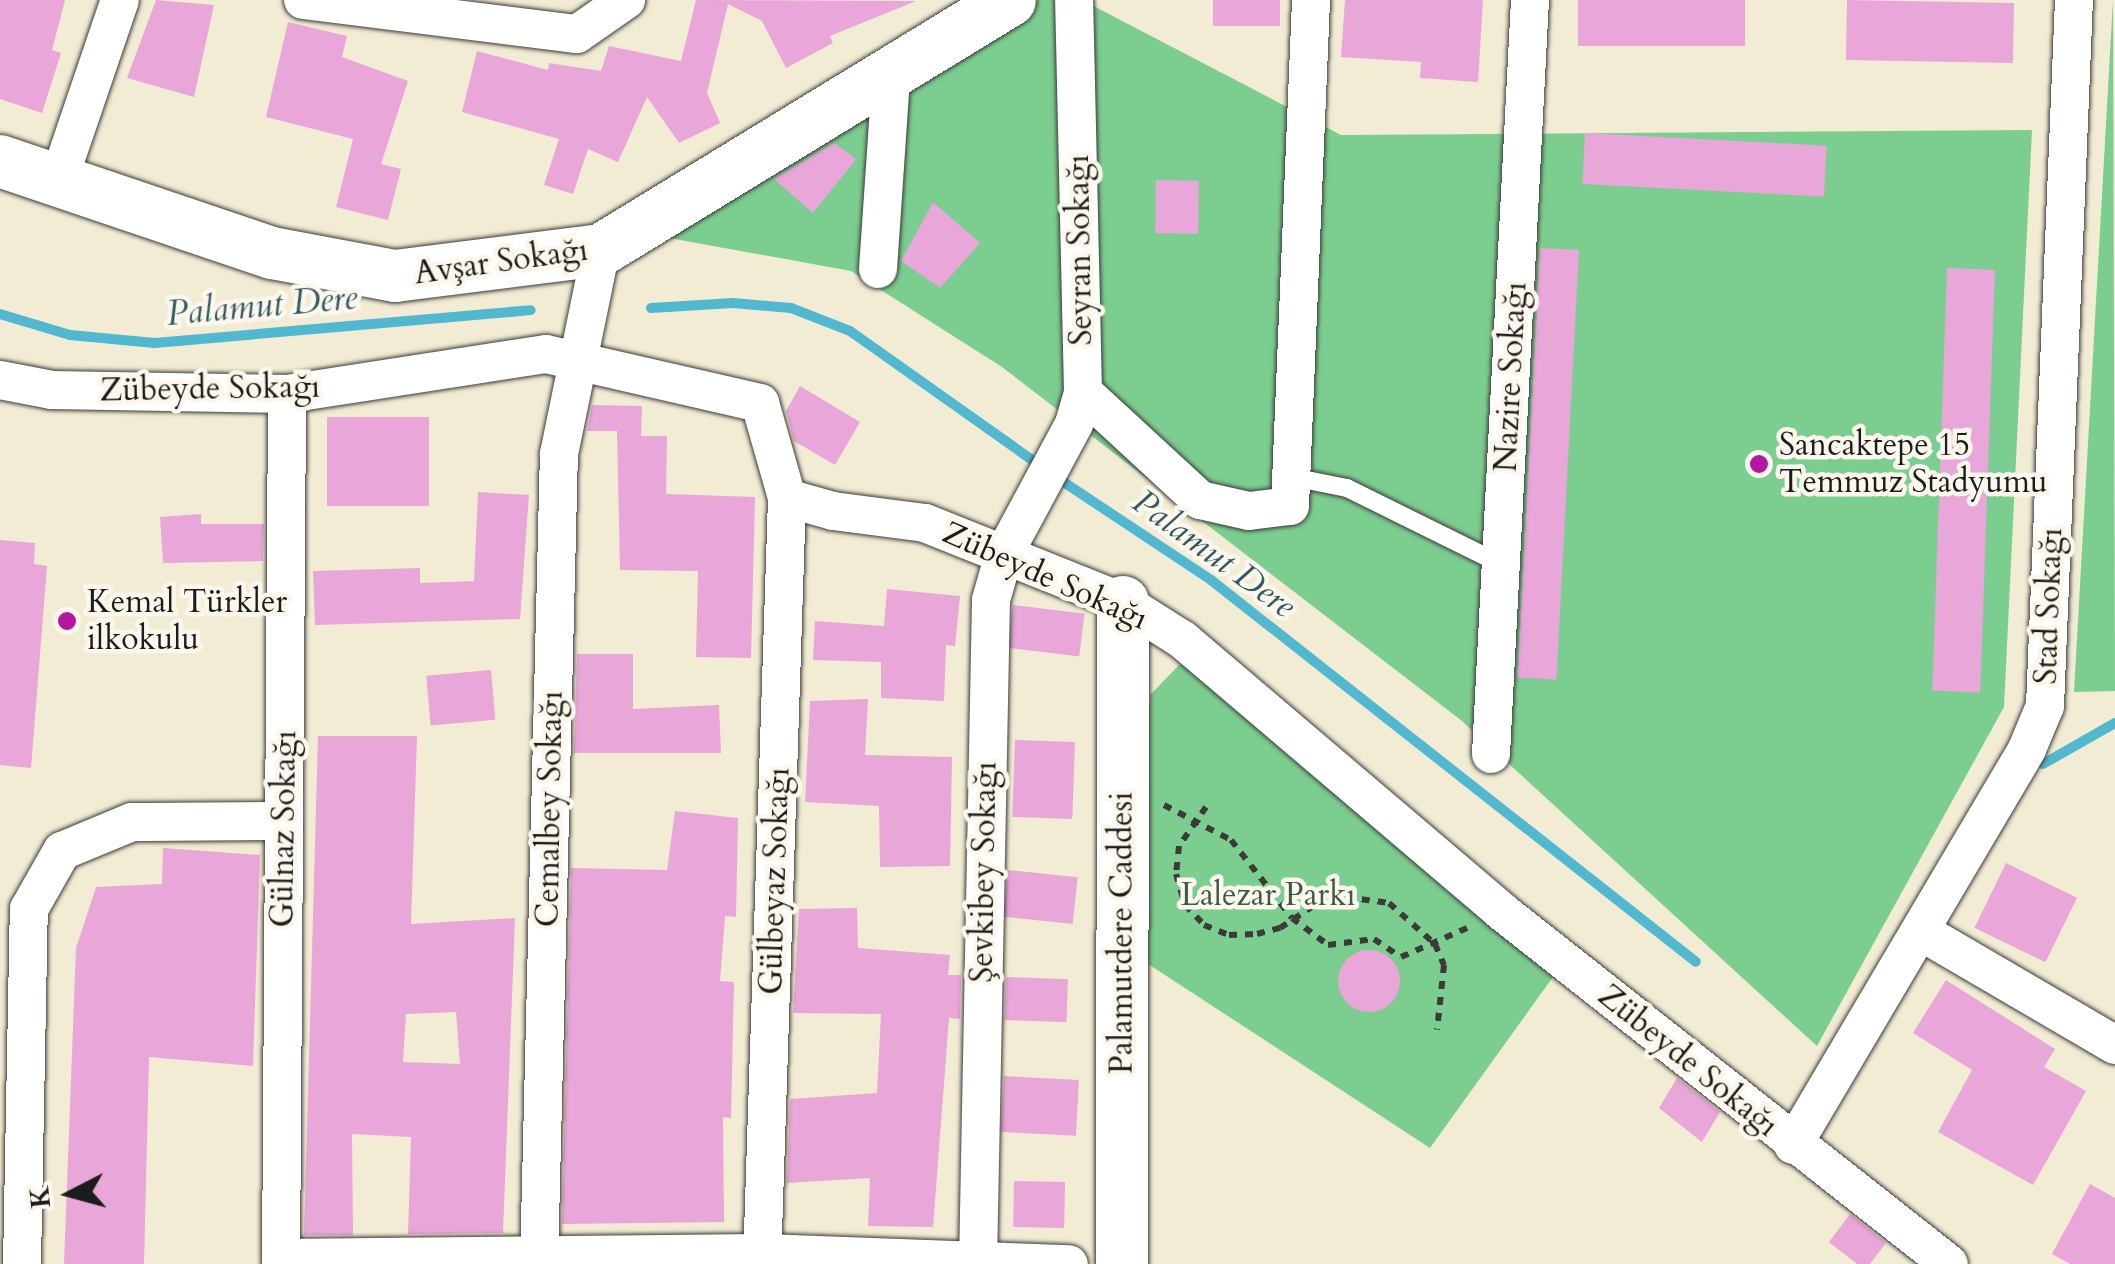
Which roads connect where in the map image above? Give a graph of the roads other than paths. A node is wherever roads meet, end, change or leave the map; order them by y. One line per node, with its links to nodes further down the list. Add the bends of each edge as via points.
1 (120, 0): 11 (street)
2 (302, 0): 8 (street, via 578,34)
3 (1010, 0): 9 (street, Avşar Sokağı)
4 (1074, 0): 16 (street, Seyran Sokağı)
5 (1311, 0): 18 (street)
6 (1530, 0): 22 (street, Nazire Sokağı)
7 (2074, 0): 26 (street, Stad Sokağı, via 2044,706 2027,749)
8 (613, 5)
9 (891, 77): 12 (street, Avşar Sokağı); 13 (street)
10 (0, 161): 11 (street, Avşar Sokağı)
11 (59, 178): 12 (street, Avşar Sokağı, via 272,253 395,276)
12 (601, 250): 14 (street, Cemalbey Sokağı)
13 (878, 269)
14 (581, 357): 17 (street, Zübeyde Sokağı, via 546,354); 20 (street, Zübeyde Sokağı, via 760,403); 32 (street, Cemalbey Sokağı, via 559,454)
15 (0, 380): 17 (street, Zübeyde Sokağı, via 52,390)
16 (1083, 392): 18 (street, via 1213,505 1290,506); 19 (street, Seyran Sokağı)
17 (287, 394): 25 (street, Gülnaz Sokağı)
18 (1292, 477): 22 (lane, via 1347,488)
19 (1038, 490): 21 (street, Şevkibey Sokağı)
20 (787, 498): 21 (street, Zübeyde Sokağı, via 833,512 925,523); 29 (street, Gülbeyaz Sokağı)
21 (1004, 554): 23 (street, Zübeyde Sokağı); 33 (street, Şevkibey Sokağı, via 990,600)
22 (1502, 564): 24 (street, Nazire Sokağı)
23 (1122, 602): 28 (street, Zübeyde Sokağı, via 1183,640 1501,911); 36 (street, Palamutdere Caddesi)
24 (1491, 754)
25 (284, 820): 31 (street, Gülnaz Sokağı); 34 (street, via 132,822 62,851 28,909)
26 (1920, 930): 27 (street); 28 (street, Stad Sokağı)
27 (2115, 1045)
28 (1794, 1146): 30 (street, Zübeyde Sokağı)
29 (762, 1258): 32 (street); 33 (street)
30 (1938, 1260)
31 (281, 1261): 32 (street)
32 (540, 1262)
33 (978, 1262): 35 (street)
34 (22, 1264)
35 (1069, 1264)
36 (1122, 1264)

